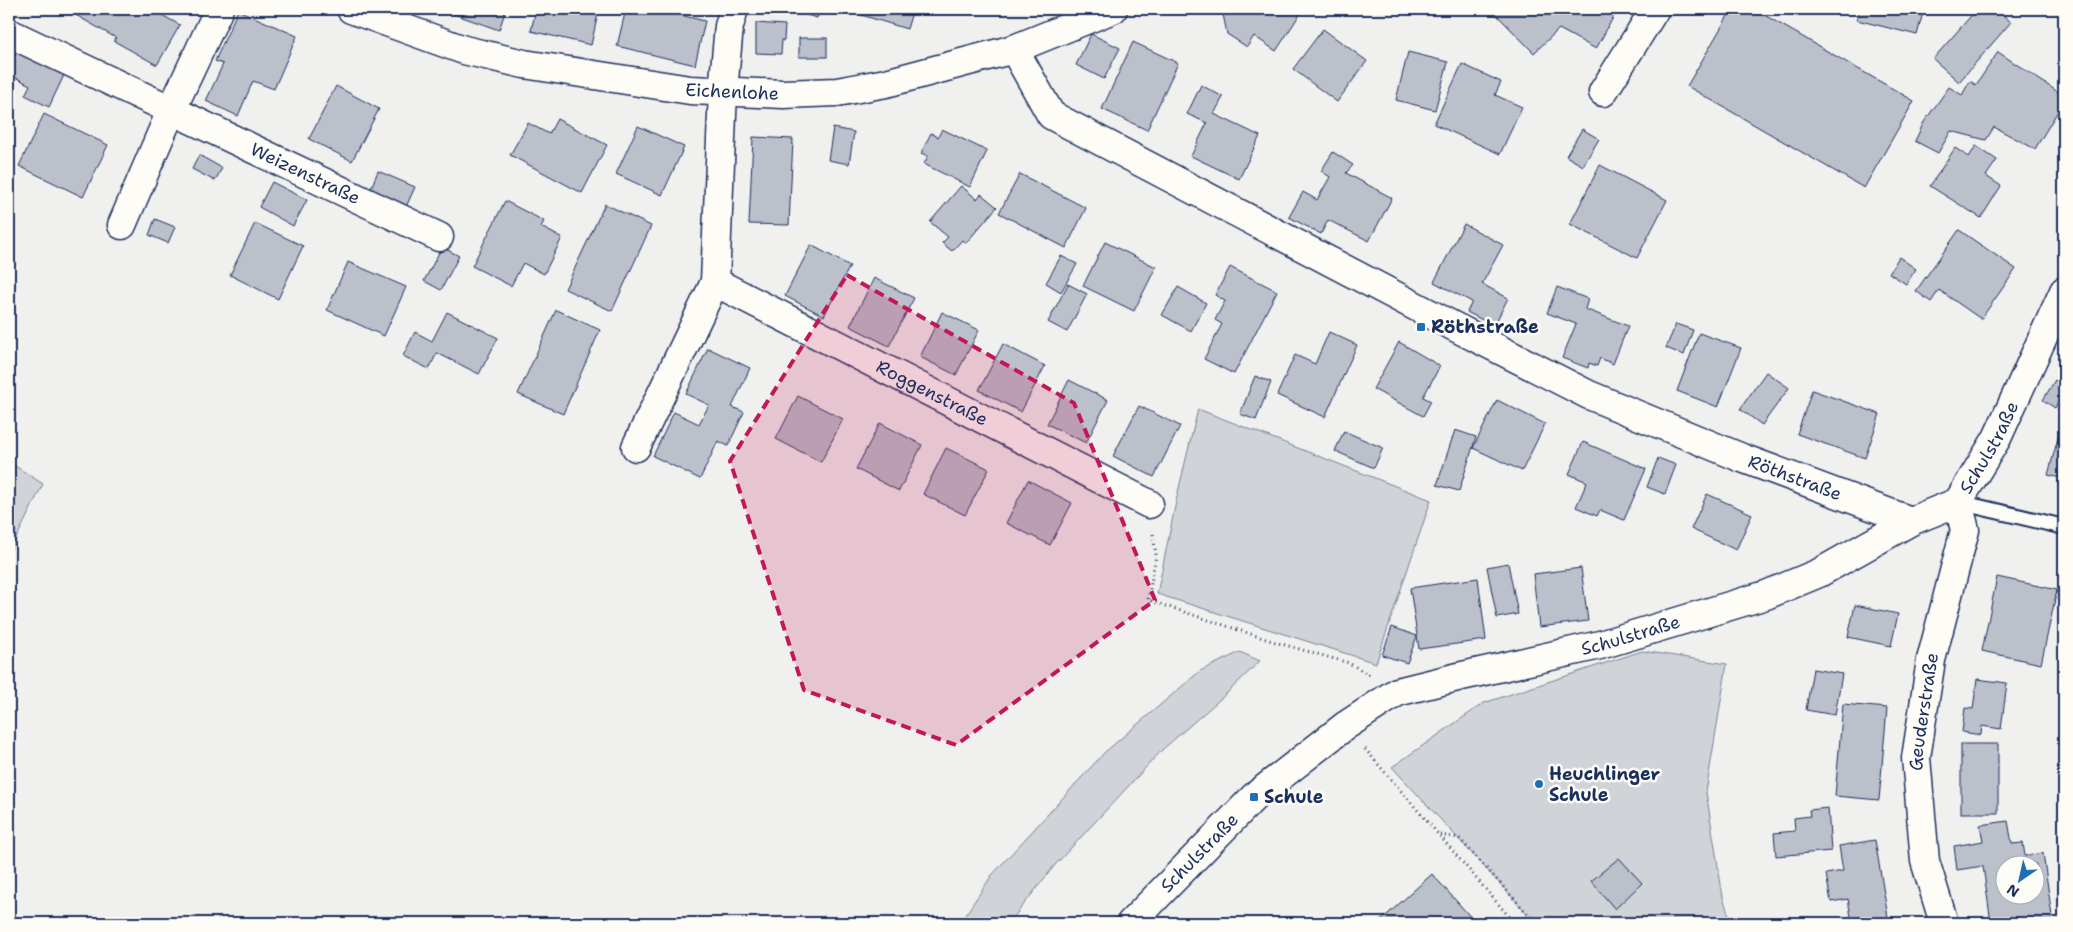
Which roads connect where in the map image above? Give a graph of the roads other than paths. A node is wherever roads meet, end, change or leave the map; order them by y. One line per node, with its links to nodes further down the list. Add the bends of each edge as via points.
1 (219, 9): 10 (street)
2 (351, 9): 8 (street, Eichenlohe, via 464,50 524,64 690,90)
3 (734, 9): 8 (street, via 729,26)
4 (1113, 9): 7 (street, Eichenlohe)
5 (1655, 9): 9 (street)
6 (9, 33): 10 (street, Weizenstraße)
7 (1014, 49): 8 (street, Eichenlohe, via 886,83 837,92); 18 (street, Röthstraße, via 1051,115 1589,395 1742,458)
8 (723, 91): 13 (street)
9 (1603, 92)
10 (172, 111): 11 (street); 12 (street, Weizenstraße)
11 (122, 225)
12 (439, 236)
13 (715, 282): 15 (street); 17 (street, Roggenstraße)
14 (2064, 291): 16 (street, Schulstraße, via 1997,438)
15 (636, 447)
16 (1958, 502): 18 (street, Schulstraße); 19 (lane); 21 (street, Geuderstraße, via 1965,530 1931,660 1916,758 1925,861)
17 (1149, 504)
18 (1911, 521): 20 (street, Schulstraße, via 1819,573 1766,596 1600,645 1397,692 1345,726 1254,797)
19 (2064, 527)
20 (1131, 923)
21 (1944, 923)

